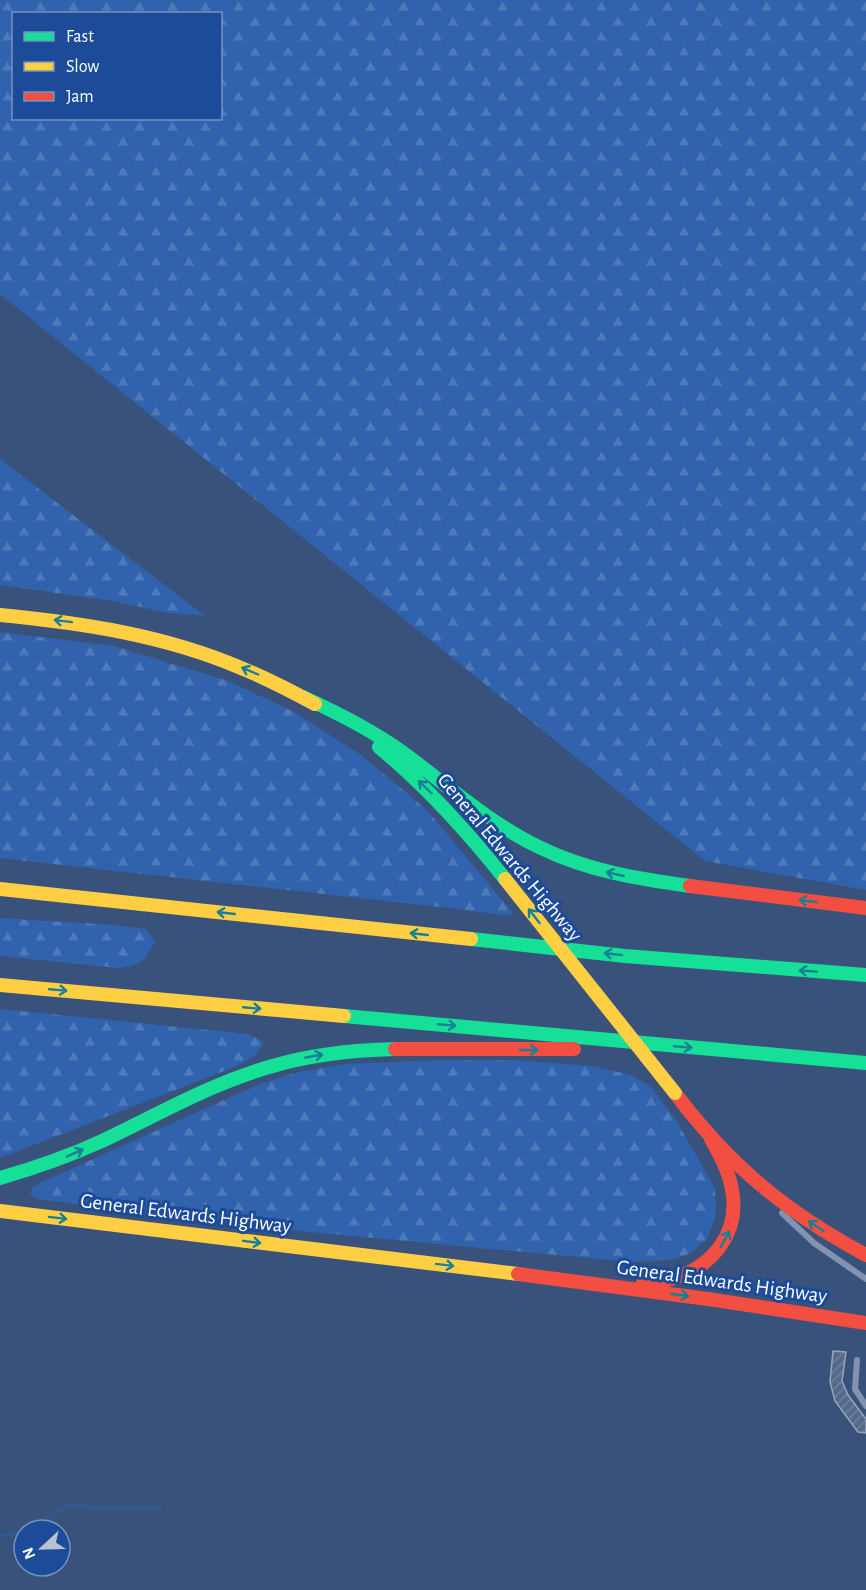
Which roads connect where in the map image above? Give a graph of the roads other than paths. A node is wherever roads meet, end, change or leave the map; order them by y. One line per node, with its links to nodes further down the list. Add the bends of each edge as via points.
1 (0, 615): 2 (main road, General Edwards Highway, one-way to 1, via 236,665 164,640 87,624)
2 (303, 697): 4 (main road, one-way to 2, via 645,880 570,860 503,827 382,738); 9 (main road, General Edwards Highway, one-way to 2, bridge, via 453,816 411,774 353,728)
3 (0, 889): 5 (main road, one-way to 3, via 636,957)
4 (866, 908)
5 (866, 975)
6 (0, 985): 7 (main road, one-way to 7)
7 (658, 1045): 8 (main road, one-way to 8); 10 (main road, one-way to 7, via 62,1159 238,1078 300,1059 382,1050 533,1051)
8 (866, 1063)
9 (711, 1138): 11 (main road, General Edwards Highway); 14 (main road, one-way to 9, via 653,1282 684,1276 704,1264 725,1241 734,1204 728,1170)
10 (0, 1178)
11 (757, 1183): 13 (main road, General Edwards Highway, one-way to 11, via 805,1219); 15 (lane, via 803,1234)
12 (0, 1211): 14 (main road, General Edwards Highway, one-way to 14)
13 (866, 1255)
14 (536, 1276): 16 (main road, General Edwards Highway, one-way to 16)
15 (866, 1279)
16 (866, 1323)
17 (857, 1360): 18 (lane, via 855,1389)
18 (866, 1406)

